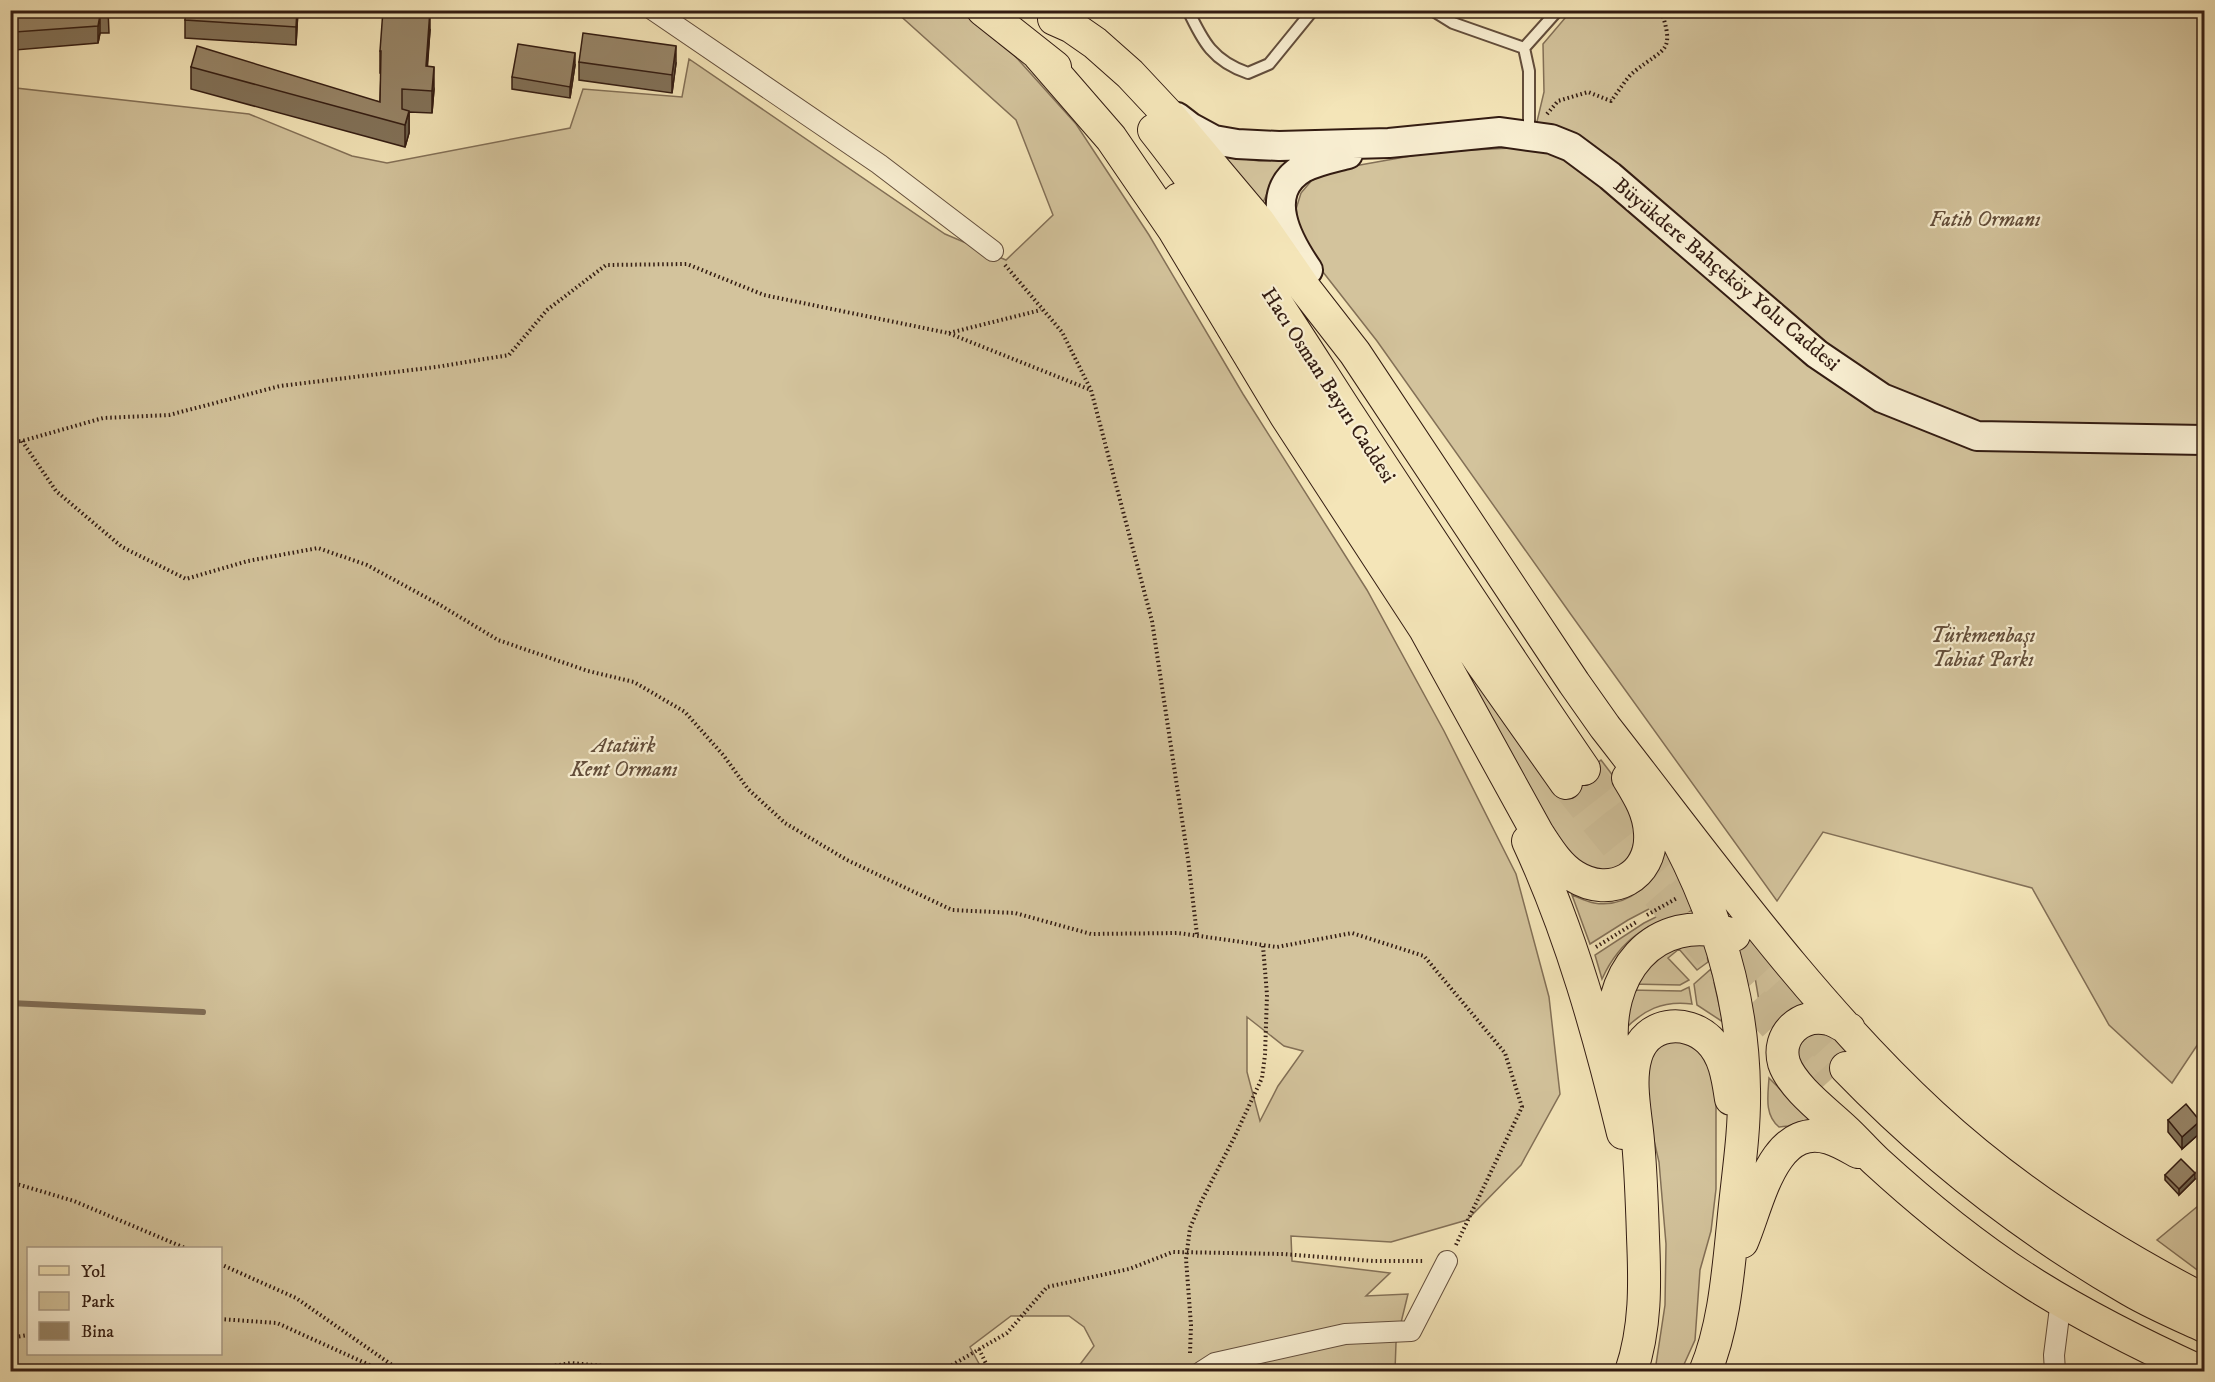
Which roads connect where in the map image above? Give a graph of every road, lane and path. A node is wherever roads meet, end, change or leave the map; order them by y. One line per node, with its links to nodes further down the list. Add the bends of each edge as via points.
1 (340, 10): 9 (lane)
2 (653, 10): 16 (street, via 879,164)
3 (983, 10): 12 (main road)
4 (1188, 10): 5 (lane, via 1201,38 1216,57 1248,73 1269,64)
5 (1313, 10)
6 (1432, 10): 11 (lane, via 1453,23)
7 (1558, 10): 11 (lane)
8 (1661, 10): 14 (path, via 1668,34 1664,51 1633,72 1611,101 1588,92 1558,101)
9 (323, 11)
10 (1049, 15): 12 (main road, Hacı Osman Bayırı Caddesi, via 1119,89 1179,161 1303,342 1503,650 1575,776 1480,661 1167,181 1127,130 1088,92); 13 (main road, via 1095,43)
11 (1524, 48): 14 (lane, via 1529,71)
12 (1039, 55): 25 (main road, via 1140,177 1286,416 1425,629)
13 (1156, 102): 15 (main road, Büyükdere Bahçeköy Yolu Caddesi, via 1214,140 1280,146); 19 (main road, via 1259,222)
14 (1529, 135): 15 (main road, Büyükdere Bahçeköy Yolu Caddesi, via 1500,132); 21 (main road, Büyükdere Bahçeköy Yolu Caddesi, via 1570,147 1610,176 1817,354 1882,398 1977,436)
15 (1389, 143): 19 (main road, Büyükdere Bahçeköy Yolu Caddesi, via 1302,169 1291,179 1281,204 1286,232)
16 (993, 251): 17 (path)
17 (1041, 310): 18 (path); 20 (path, via 1062,332)
18 (948, 333): 20 (path); 23 (path, via 764,295 687,264 606,265 547,310 509,355 280,386 169,415 103,418)
19 (1355, 353): 24 (main road)
20 (1091, 390): 28 (path, via 1152,621)
21 (2205, 440)
22 (10, 441): 23 (path)
23 (22, 441): 28 (path, via 56,491 122,547 186,579 248,561 318,548 367,565 498,640 588,671 634,682 685,712 748,789 785,823 847,860 952,910 1015,913 1091,934)
24 (1605, 727): 25 (main road, via 1621,768 1642,800 1650,835 1648,854 1642,864 1618,884 1589,884 1560,864); 26 (main road)
25 (1497, 762): 32 (main road, via 1513,811 1569,945)
26 (1649, 783): 27 (main road, via 1693,869); 30 (main road)
27 (1716, 930): 30 (main road, via 1758,945); 32 (main road, via 1683,931 1660,939 1634,960 1622,978 1611,1018); 33 (main road, via 1739,1018 1744,1090)
28 (1197, 935): 29 (path)
29 (1263, 946): 38 (path, via 1277,947 1352,933 1424,956 1505,1053 1522,1107); 48 (path, bridge, via 1267,995 1262,1078 1190,1228 1186,1259)
30 (1806, 983): 31 (main road)
31 (1850, 1030): 34 (main road, via 1827,1018 1802,1020 1783,1043 1783,1060 1786,1070 1808,1095); 42 (main road, via 1933,1116 2010,1180 2138,1266)
32 (1618, 1114): 36 (main road)
33 (1742, 1131): 36 (main road, via 1723,1064 1711,1042 1683,1026 1667,1026 1653,1032 1636,1055 1634,1070); 40 (main road)
34 (1875, 1160): 40 (main road, via 1827,1137 1805,1138 1786,1146 1767,1176); 41 (main road, via 1988,1252)
35 (10, 1182): 37 (path, via 74,1201)
36 (1642, 1198): 50 (main road, via 1645,1283)
37 (183, 1247)
38 (1447, 1261): 47 (path, via 1173,1252 1128,1269 1047,1287 1007,1333); 57 (street, via 1411,1331 1345,1334 1215,1363)
39 (222, 1265): 52 (path, via 296,1298)
40 (1727, 1278): 58 (main road)
41 (2061, 1300): 59 (street); 60 (main road)
42 (2205, 1300)
43 (222, 1318): 51 (path, via 277,1323)
44 (2205, 1326): 49 (main road, via 2132,1291 2052,1242 1901,1122 1836,1076 1901,1155 1951,1198 2085,1293)
45 (27, 1335): 46 (path)
46 (10, 1338)
47 (980, 1349): 55 (path); 56 (path)
48 (1190, 1353)
49 (2205, 1353)
50 (1635, 1365)
51 (385, 1371)
52 (402, 1371)
53 (515, 1371): 54 (path, via 571,1363)
54 (671, 1371)
55 (940, 1371)
56 (990, 1371)
57 (1201, 1371)
58 (1705, 1371)
59 (2055, 1371)
60 (2201, 1371)

